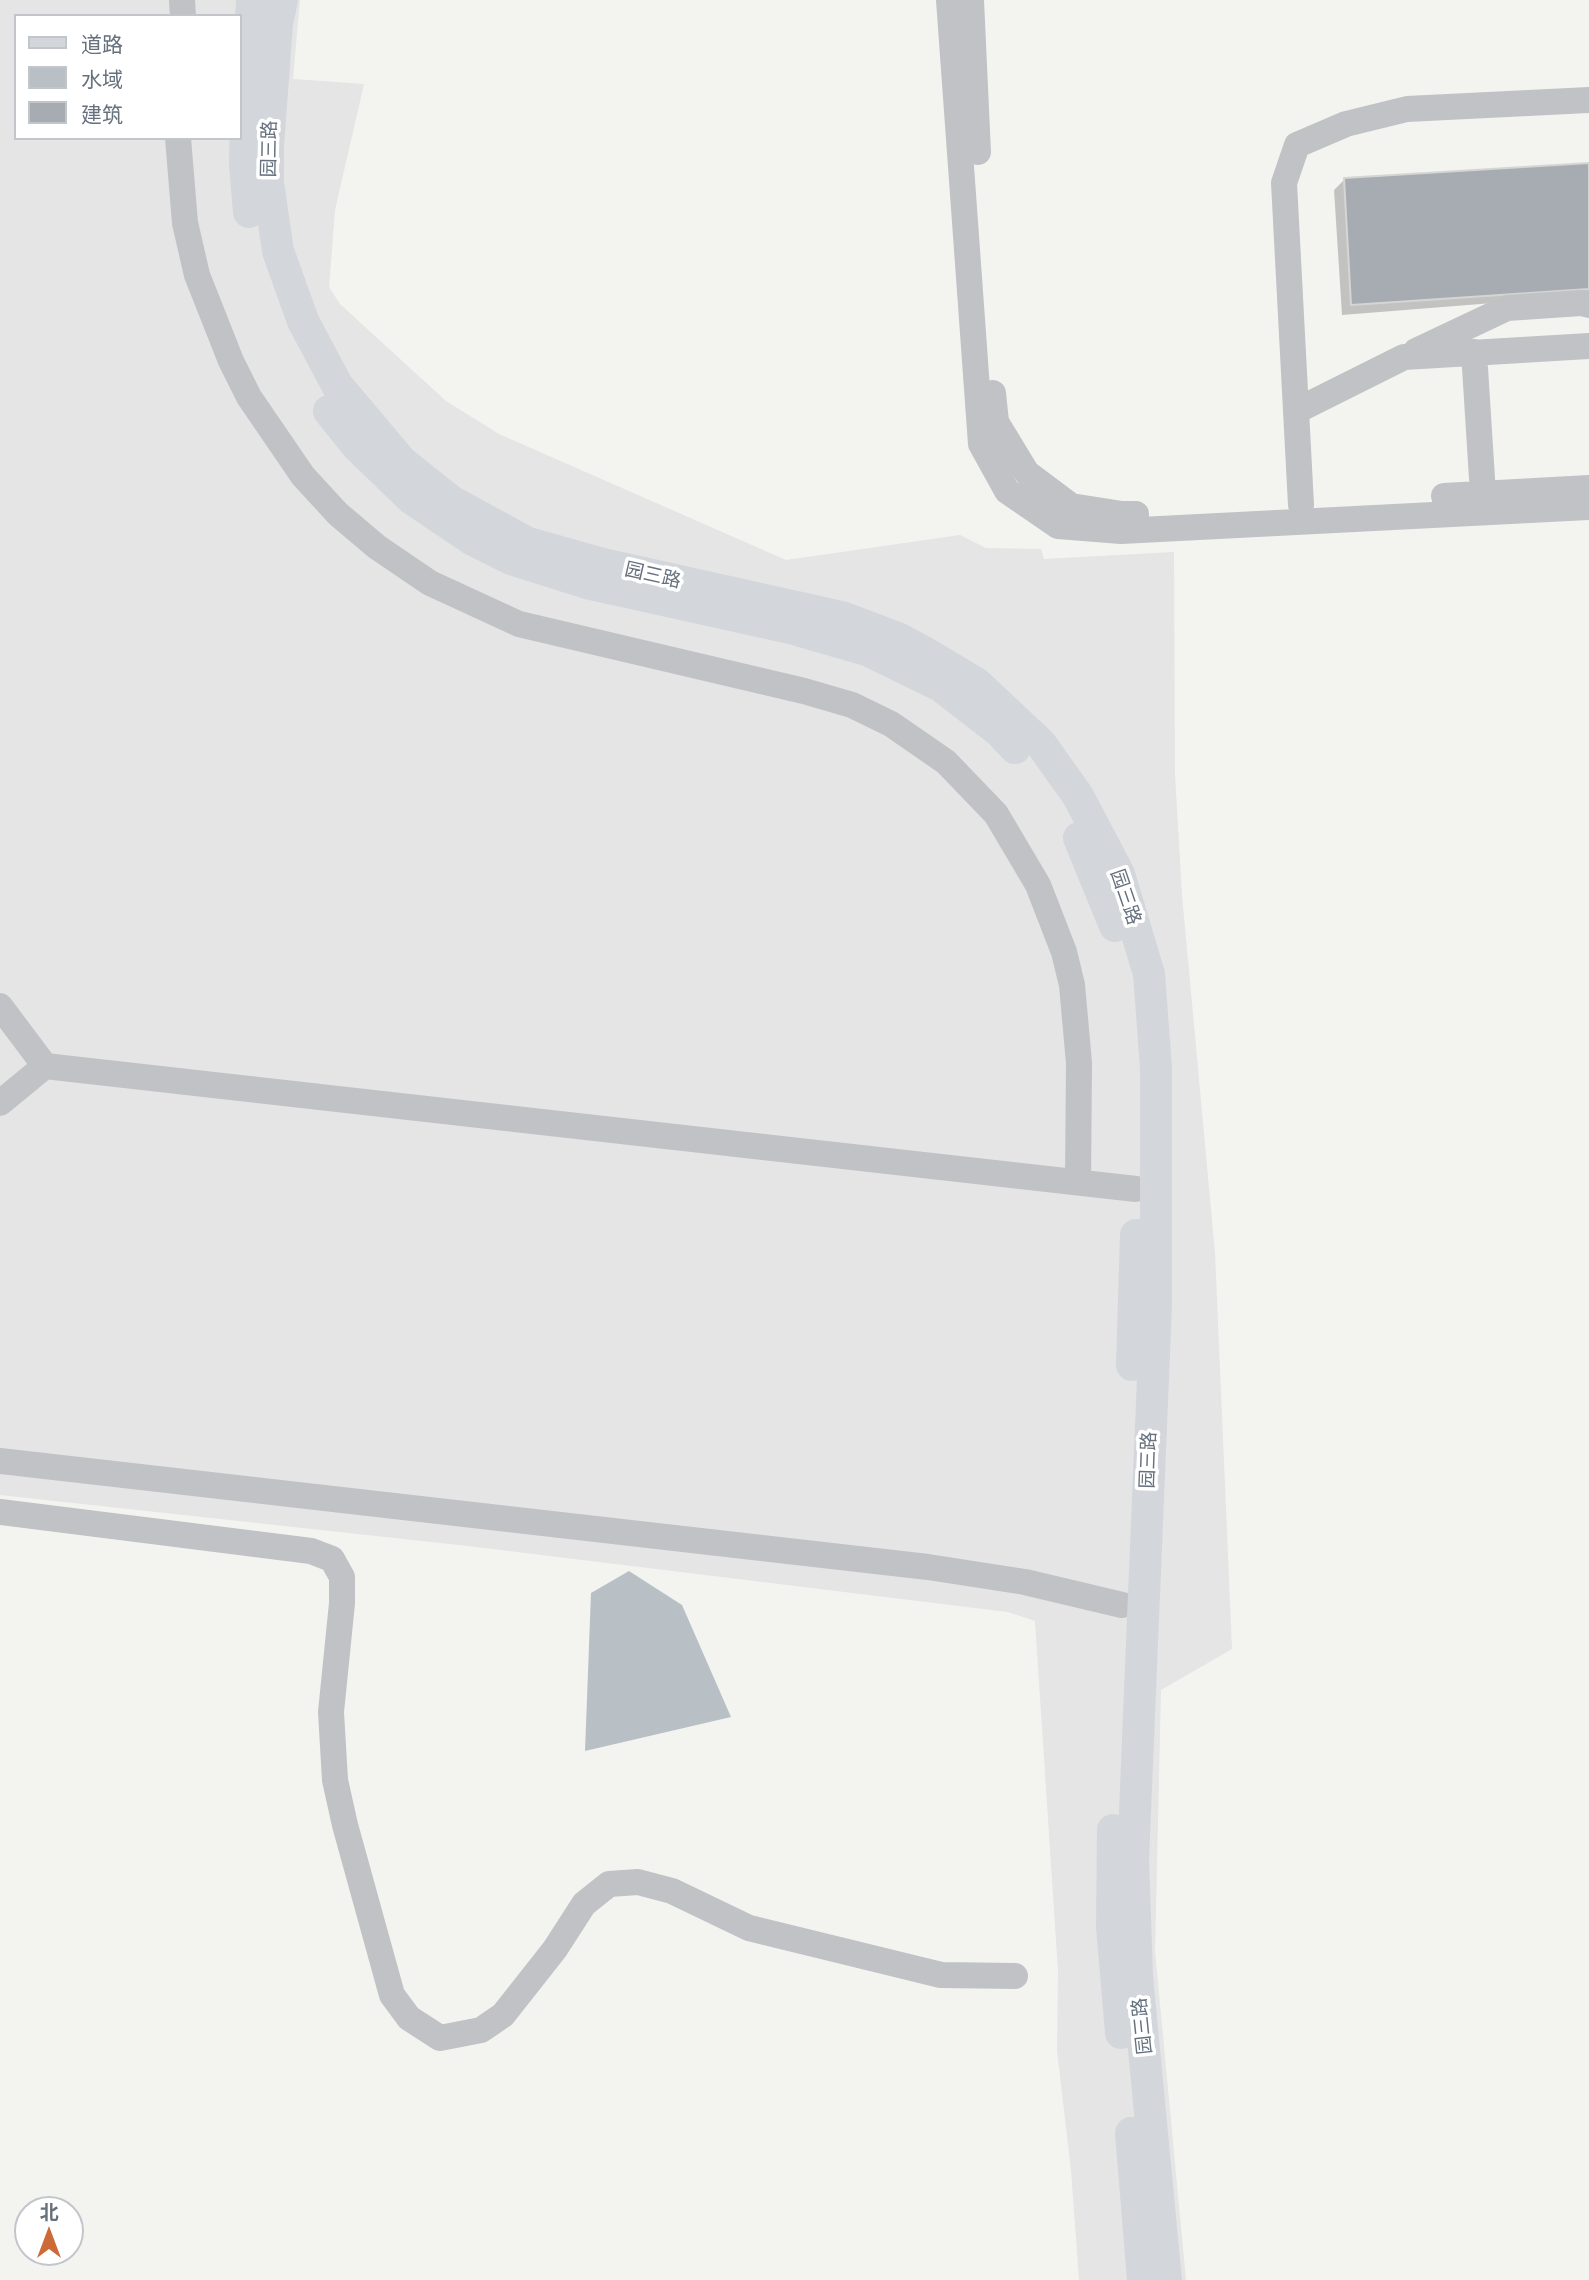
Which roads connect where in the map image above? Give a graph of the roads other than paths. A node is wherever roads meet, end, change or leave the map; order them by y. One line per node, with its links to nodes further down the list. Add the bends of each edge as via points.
1 (252, 0): 19 (main road, 园三路, via 245,164 255,240 277,314 313,388 332,415 383,474 412,499 511,559 590,584 794,629 867,650 941,686 999,731 1067,815 1112,917 1124,960 1134,1037)
2 (282, 0): 25 (main road, 园三路, via 268,145 268,183 278,251 303,321 337,384 402,462 451,501 528,543 842,617 900,639 953,668 1011,713 1060,767 1119,874 1149,974 1156,1044 1157,1293 1133,1873 1137,1976)
3 (954, 2): 13 (street, via 996,422 1027,474 1071,506 1122,514); 14 (street, via 981,444 1007,491 1058,526 1121,531)
4 (1589, 100): 10 (street, via 1407,109 1346,124 1297,145 1284,183)
5 (178, 140): 18 (street, via 191,249 231,361 249,397 303,476 377,547 430,583 519,624 852,705 891,724 946,762 996,814 1038,886 1072,985 1079,1063)
6 (1589, 305): 9 (street, via 1507,308)
7 (1589, 346): 8 (street)
8 (1474, 352): 9 (street); 12 (street)
9 (1404, 357): 10 (street)
10 (1296, 411): 13 (street)
11 (1589, 488): 12 (street)
12 (1483, 494): 13 (street)
13 (1301, 505)
14 (1589, 507)
15 (0, 1006): 16 (street)
16 (45, 1066): 17 (street); 18 (street)
17 (0, 1102)
18 (1078, 1182): 19 (street)
19 (1136, 1189): 22 (main road, 园三路)
20 (0, 1461): 22 (street, via 929,1566)
21 (0, 1512): 23 (street, via 311,1551 332,1559 341,1577 342,1603 331,1712 335,1780 345,1825 393,1994 409,2018 440,2038 481,2030 503,2015 584,1904 609,1884 638,1882 672,1891 749,1928 941,1975)
22 (1122, 1605): 24 (main road, 园三路, via 1112,1927)
23 (1015, 1976)
24 (1143, 2280)
25 (1166, 2280)

